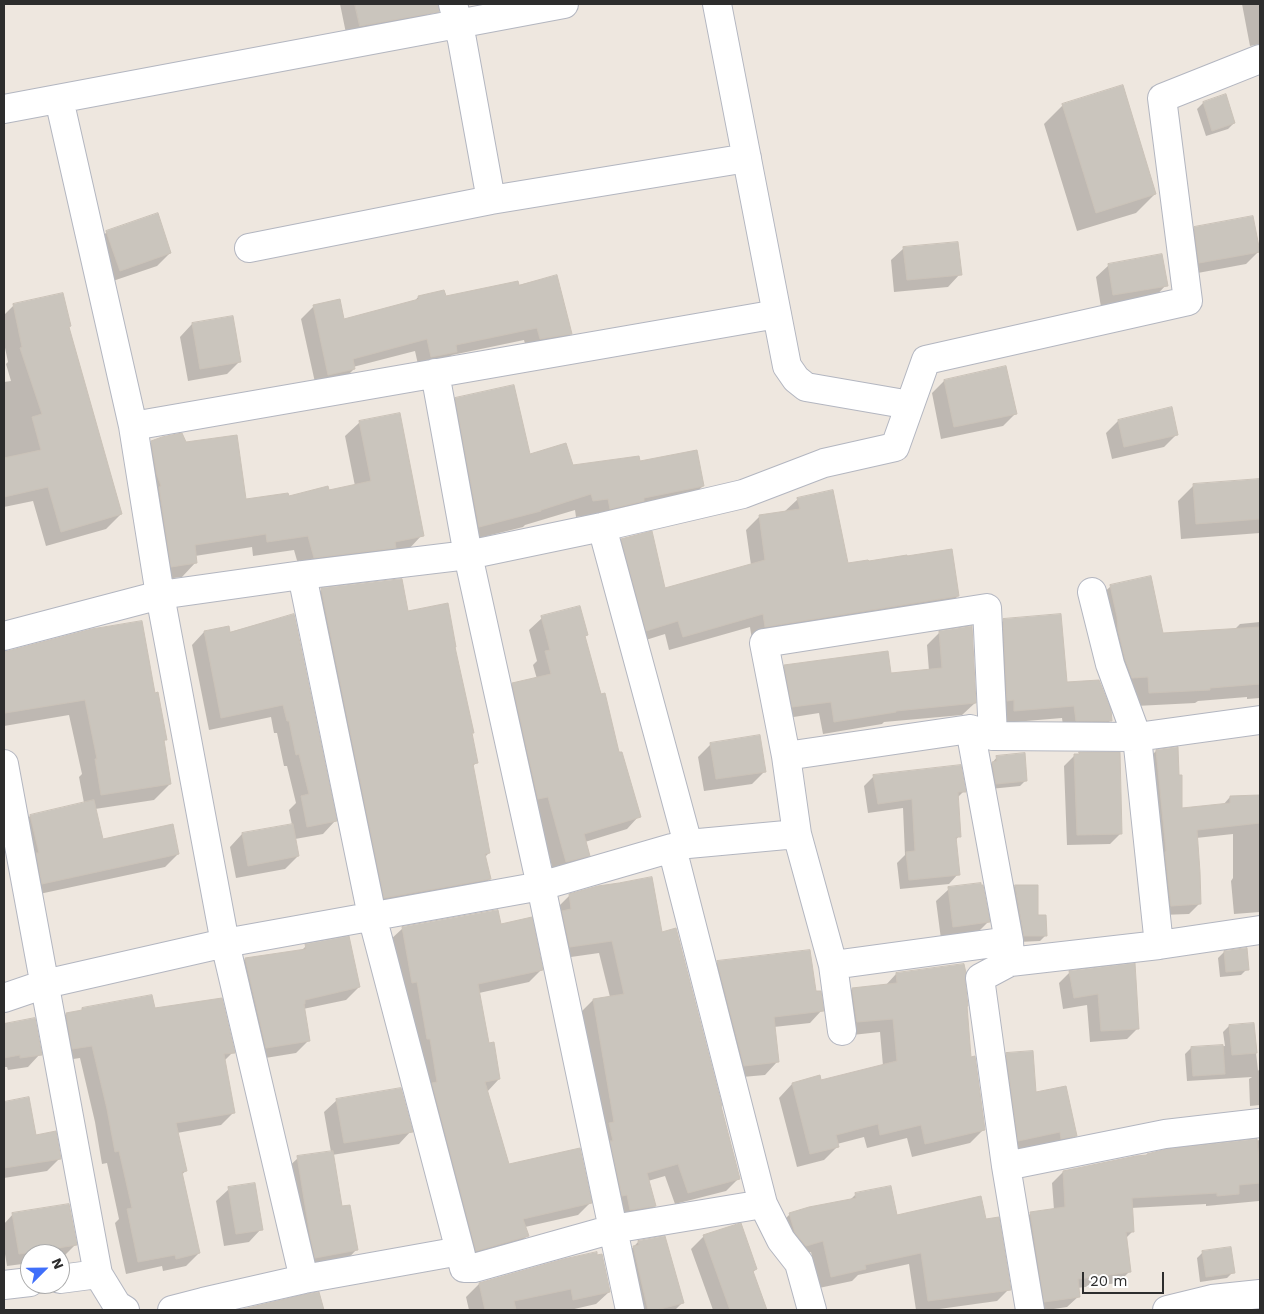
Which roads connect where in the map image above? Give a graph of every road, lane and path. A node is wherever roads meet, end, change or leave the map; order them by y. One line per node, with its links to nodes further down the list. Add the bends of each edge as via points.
1 (564, 4): 3 (street)
2 (717, 4): 7 (street)
3 (456, 14): 5 (street); 8 (street)
4 (1260, 60): 12 (street, via 1162,98 1188,301 926,360)
5 (59, 99): 6 (street); 13 (street)
6 (4, 109)
7 (747, 158): 8 (street); 10 (street)
8 (490, 200): 9 (street)
9 (249, 248)
10 (777, 314): 11 (street); 12 (street, via 787,366 806,387)
11 (435, 374): 13 (street); 15 (street)
12 (910, 405): 14 (street, via 895,447 824,463 743,494)
13 (133, 426): 18 (street)
14 (602, 528): 15 (street); 26 (street)
15 (468, 555): 16 (street); 27 (street)
16 (302, 575): 18 (street); 28 (street)
17 (1092, 592): 22 (street, via 1110,664)
18 (160, 595): 19 (street); 30 (street)
19 (4, 636)
20 (1260, 720): 22 (street)
21 (981, 732): 22 (street); 23 (street); 23 (street, via 987,608 764,643); 32 (street)
22 (1137, 737): 31 (street)
23 (786, 756): 25 (street)
24 (4, 764): 34 (street)
25 (796, 834): 26 (street); 33 (street)
26 (680, 846): 27 (street); 39 (street)
27 (541, 886): 28 (street); 40 (street)
28 (372, 916): 30 (street); 41 (street)
29 (1260, 930): 31 (street)
30 (225, 943): 34 (street); 44 (street)
31 (1160, 945): 32 (street)
32 (1009, 951): 33 (street); 38 (street, via 980,978)
33 (833, 965): 36 (street)
34 (45, 984): 35 (street); 42 (street)
35 (4, 998)
36 (842, 1031)
37 (1260, 1123): 38 (street, via 1165,1134)
38 (1006, 1166): 53 (street)
39 (763, 1204): 40 (street); 52 (street, via 781,1240 800,1263)
40 (613, 1229): 41 (street, via 474,1268 464,1268); 51 (street)
41 (460, 1251): 44 (street)
42 (98, 1274): 43 (street); 49 (street, via 117,1305)
43 (70, 1277)
44 (304, 1279): 48 (street)
45 (20, 1283): 46 (street)
46 (4, 1285)
47 (1260, 1294): 54 (street, via 1212,1299)
48 (204, 1306): 50 (street)
49 (125, 1310)
50 (172, 1310)
51 (630, 1310)
52 (812, 1310)
53 (1030, 1310)
54 (1167, 1310)

